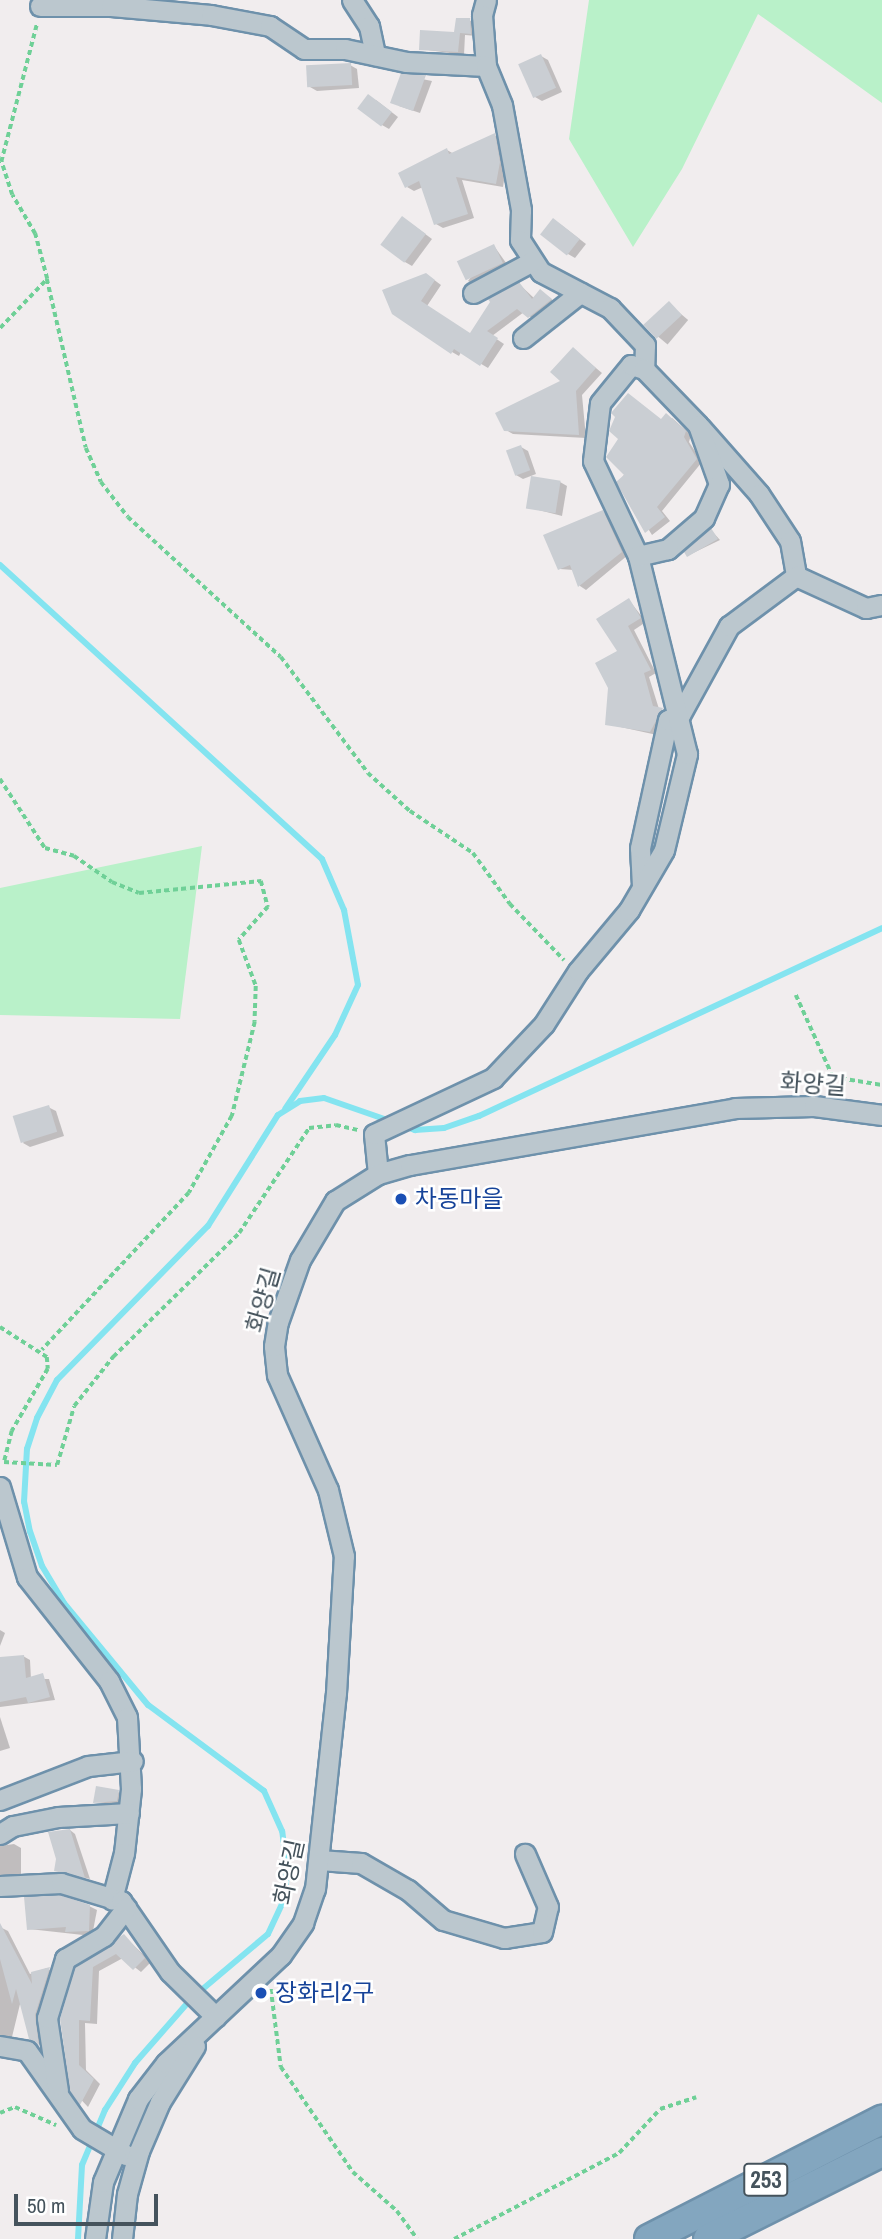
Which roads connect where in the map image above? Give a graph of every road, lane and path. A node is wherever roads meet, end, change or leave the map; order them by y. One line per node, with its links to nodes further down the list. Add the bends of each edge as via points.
1 (352, 0): 4 (street, via 369,26)
2 (486, 0): 5 (street, via 482,15)
3 (40, 6): 4 (street, via 111,6 211,15 270,26 304,49); 7 (path, via 1,162 12,195 35,234)
4 (375, 55): 5 (street, via 407,62)
5 (486, 66): 6 (street, via 502,105 521,210 520,240)
6 (533, 261): 8 (street); 9 (street, via 541,272)
7 (47, 279): 10 (path); 20 (path, via 86,448 101,482 128,517 281,657 368,773 410,811 473,853 510,904)
8 (473, 293)
9 (580, 293): 11 (street); 12 (street, via 610,308 645,345)
10 (0, 328)
11 (523, 338)
12 (644, 369): 13 (street); 14 (street, via 631,365 600,403 593,429 593,461 602,489)
13 (698, 425): 14 (street, via 719,484 704,518 668,549); 15 (street, via 772,513 790,541)
14 (638, 555): 17 (street)
15 (796, 576): 16 (street, via 866,608); 17 (street, via 729,626)
16 (882, 605)
17 (680, 715): 19 (street, via 687,754 678,802 664,850); 19 (street, via 668,720 653,780 640,848)
18 (0, 779): 27 (path, via 45,848 74,856 112,882 139,893 261,881 268,907 239,940 256,986 255,1022 232,1116 189,1193)
19 (642, 886): 20 (street, via 629,910)
20 (578, 971): 24 (street, via 544,1024 494,1078)
21 (796, 995): 22 (path, via 833,1077)
22 (882, 1085)
23 (882, 1115): 25 (street, 화양길, via 814,1106 735,1108)
24 (378, 1132): 25 (street); 28 (path, via 336,1125 309,1128 239,1233 113,1357 74,1406 57,1465)
25 (378, 1174): 35 (street, 화양길, via 352,1187 321,1221 300,1260 274,1346 277,1375 328,1490 344,1556 346,1586)
26 (0, 1327): 27 (path, via 29,1347)
27 (42, 1350): 28 (path, via 48,1369 12,1432)
28 (4, 1462): 29 (path)
29 (1, 1478): 30 (street, via 27,1577 109,1681 127,1717)
30 (133, 1761): 31 (street, via 88,1766); 32 (street)
31 (0, 1800)
32 (128, 1813): 33 (street, via 58,1817 13,1826); 37 (street)
33 (0, 1834)
34 (525, 1854): 35 (street, via 548,1908 542,1932 504,1938 443,1920 408,1890 361,1863)
35 (319, 1860): 38 (street, 화양길, via 303,1923)
36 (0, 1886): 37 (street, via 61,1883)
37 (119, 1903): 39 (street, via 178,1980); 41 (street, via 104,1936 65,1959 47,2018)
38 (268, 1968): 39 (street, 화양길); 51 (path, via 281,2067 353,2172 397,2211)
39 (216, 2017): 46 (street, 화양길, via 150,2082); 48 (street, 화양길, via 160,2102)
40 (0, 2046): 41 (street, via 27,2051)
41 (58, 2091): 45 (street)
42 (696, 2097): 52 (path, via 660,2109 619,2153)
43 (0, 2113): 45 (path, via 15,2107 65,2129)
44 (882, 2120): 53 (highway, 253)
45 (82, 2129): 46 (street)
46 (109, 2146): 48 (street); 49 (street, 화양길)
47 (882, 2152): 54 (highway, 253)
48 (136, 2160): 50 (street, 화양길)
49 (95, 2239)
50 (122, 2239)
51 (417, 2239)
52 (454, 2239)
53 (649, 2239)
54 (708, 2239)

